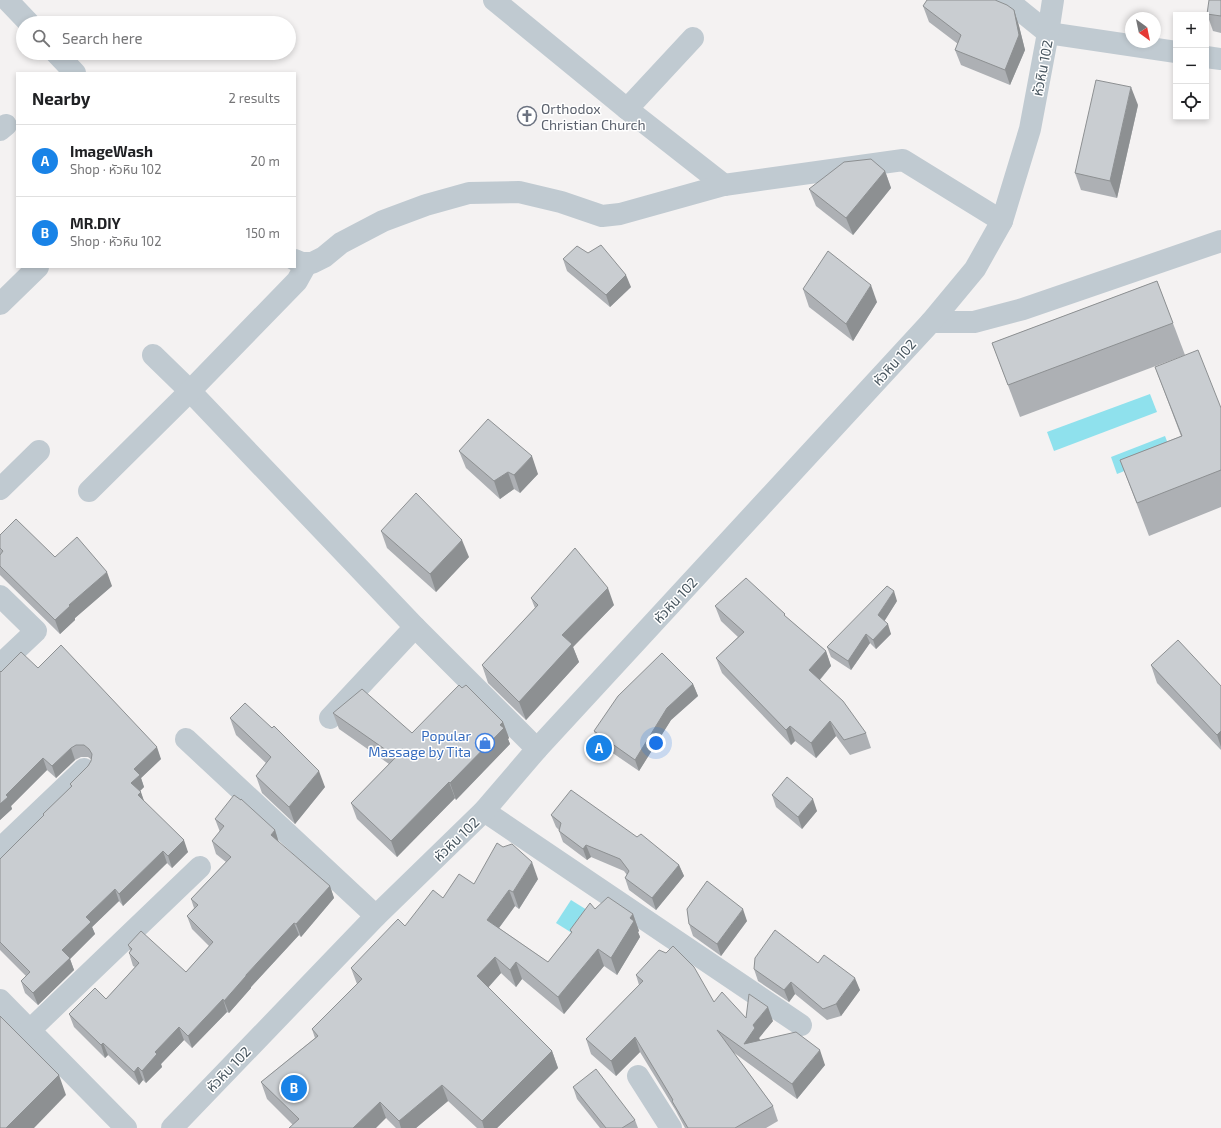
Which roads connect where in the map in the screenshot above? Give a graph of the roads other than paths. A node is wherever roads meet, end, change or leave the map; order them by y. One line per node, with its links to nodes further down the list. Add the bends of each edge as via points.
1 (7, 0): 5 (street)
2 (494, 0): 13 (street)
3 (1007, 0): 6 (street)
4 (1053, 0): 6 (street, หัวหิน 102)
5 (22, 16)
6 (1048, 33): 8 (street); 15 (street, หัวหิน 102, via 1030,129)
7 (693, 38): 13 (street)
8 (1173, 52)
9 (1209, 57): 10 (street)
10 (1221, 59)
11 (63, 60): 12 (street)
12 (74, 72)
13 (627, 109): 14 (street)
14 (724, 185): 15 (street, via 903,160); 17 (street, via 620,214 602,216 561,202 519,192 469,193 383,221 341,243 324,257 312,263)
15 (1002, 221): 20 (street, หัวหิน 102, via 975,269)
16 (1221, 241): 20 (street, via 1023,309 974,322)
17 (301, 262): 22 (street, via 297,281)
18 (37, 268): 19 (street)
19 (0, 304)
20 (931, 322): 31 (street, หัวหิน 102)
21 (153, 355): 22 (street)
22 (190, 391): 25 (street); 27 (street)
23 (39, 451): 24 (street)
24 (0, 489)
25 (89, 491)
26 (0, 596): 28 (street, via 36,631)
27 (415, 627): 29 (street); 31 (street)
28 (0, 665)
29 (330, 718)
30 (186, 738): 36 (street)
31 (537, 749): 33 (street, หัวหิน 102)
32 (84, 769): 34 (street)
33 (484, 811): 36 (street, หัวหิน 102); 38 (street)
34 (0, 849)
35 (200, 867): 39 (street)
36 (376, 916): 42 (street, หัวหิน 102)
37 (0, 1000): 39 (street)
38 (801, 1025)
39 (30, 1030): 41 (street)
40 (638, 1076): 43 (street)
41 (126, 1128)
42 (172, 1128)
43 (671, 1128)

